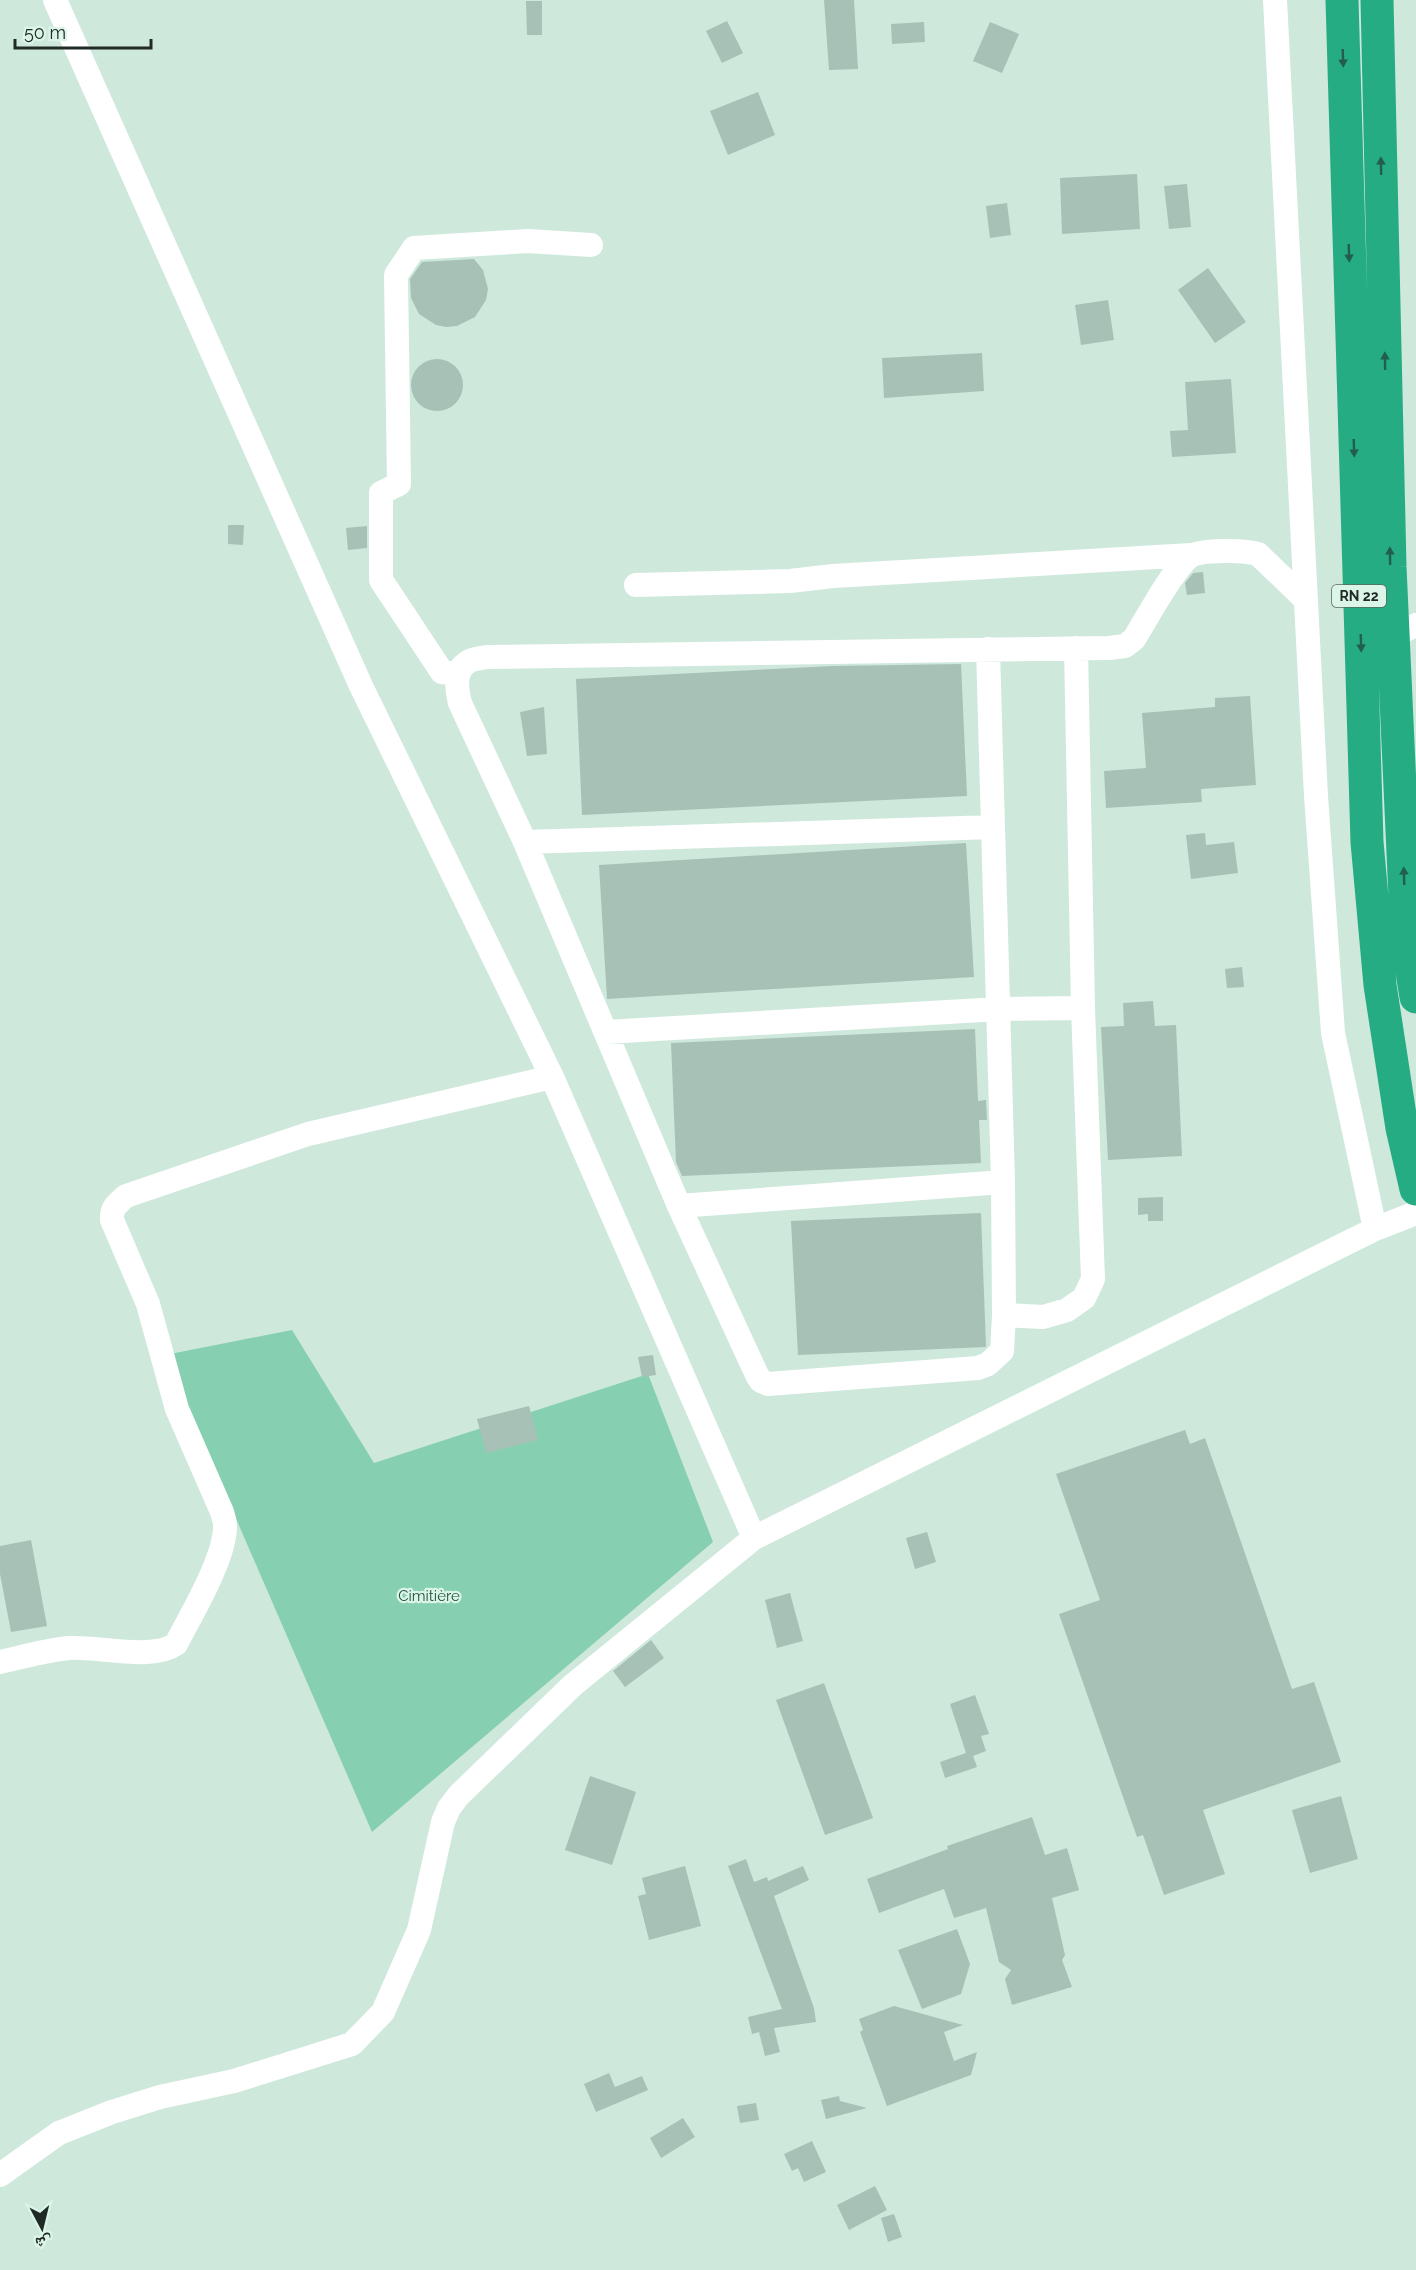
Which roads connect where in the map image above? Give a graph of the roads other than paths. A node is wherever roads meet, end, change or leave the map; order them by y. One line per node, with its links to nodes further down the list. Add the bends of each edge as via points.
1 (55, 0): 20 (street, via 361,686)
2 (1275, 0): 7 (street)
3 (1342, 0): 22 (highway, RN 22, one-way to 22, via 1367,842 1380,985 1402,1128)
4 (1377, 0): 9 (highway, RN 22, one-way to 4)
5 (591, 245): 12 (street, via 528,241 414,248 396,275 399,484 381,493 381,580 442,672)
6 (1191, 555): 7 (street, via 1248,551 1258,554); 8 (street, via 790,581); 10 (street, via 1134,639 1125,646)
7 (1282, 574): 25 (street, via 1306,600 1333,1033)
8 (636, 585)
9 (1405, 631): 13 (highway, RN 22)
10 (1076, 648): 11 (street); 17 (street)
11 (988, 650): 12 (street, via 487,657 467,662); 14 (street)
12 (458, 674): 15 (street, via 460,703)
13 (1408, 788): 16 (highway, RN 22, one-way to 13, via 1407,941)
14 (992, 827): 15 (street); 18 (street)
15 (525, 842): 19 (street)
16 (1416, 997)
17 (1083, 1008): 18 (street); 26 (street, via 1093,1280 1084,1298 1067,1310 1043,1317)
18 (999, 1009): 19 (street); 21 (street)
19 (606, 1032): 23 (street)
20 (552, 1077): 27 (street); 28 (street, via 308,1134 126,1197 114,1206 112,1221 148,1304 177,1409 222,1512 223,1539 208,1580 171,1648 69,1648)
21 (1003, 1182): 23 (street); 26 (street)
22 (1416, 1189)
23 (679, 1206): 26 (street, via 757,1375 768,1384 978,1368 1002,1351)
24 (1416, 1213): 25 (street)
25 (1375, 1229): 27 (street)
26 (1004, 1314)
27 (753, 1538): 29 (street, via 573,1685 459,1795 443,1822 419,1930 383,2012 352,2044 234,2081 112,2112 59,2133)
28 (0, 1662)
29 (0, 2175)

